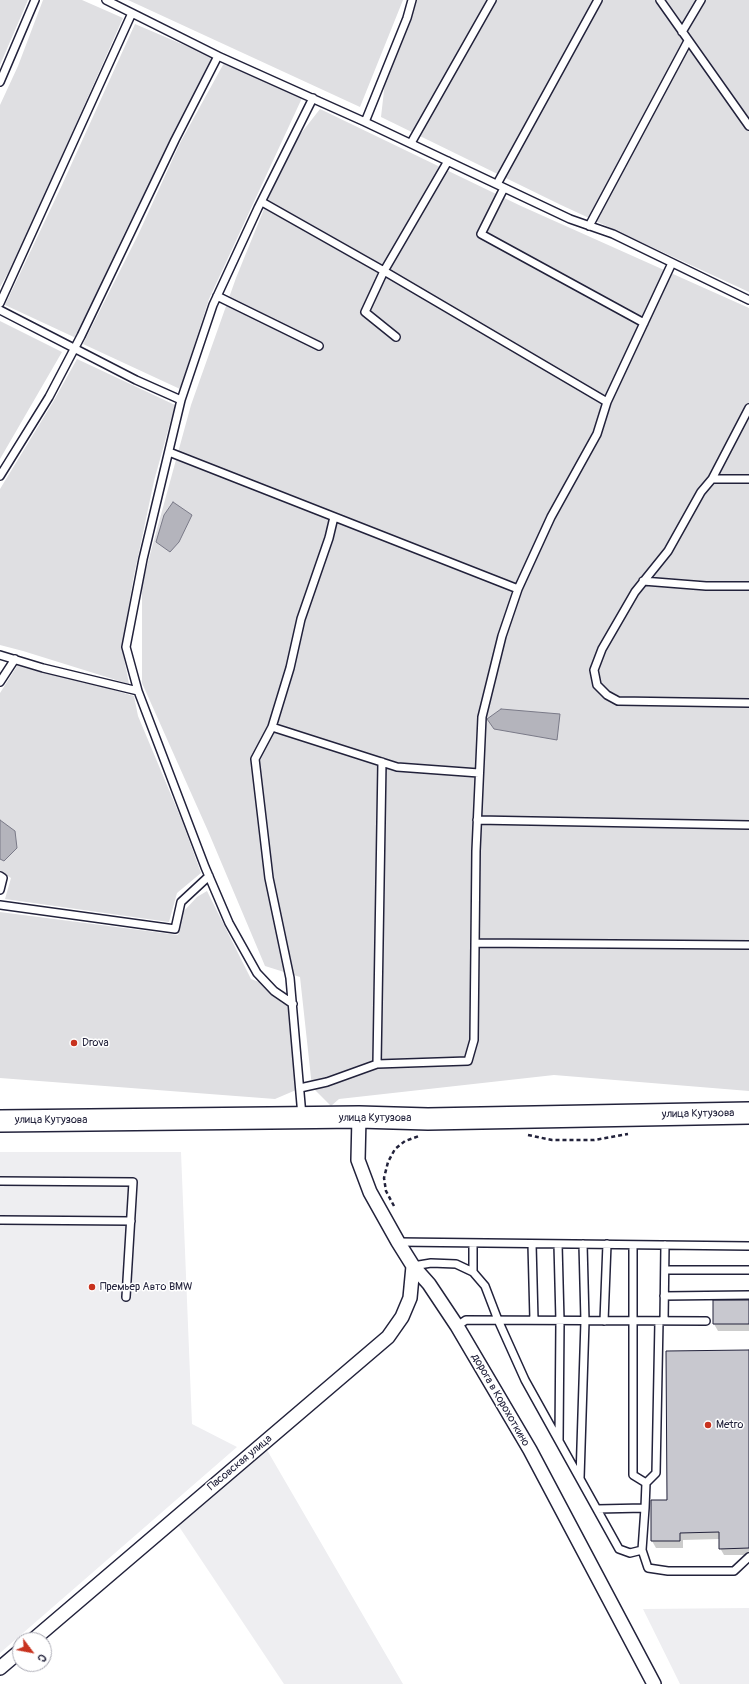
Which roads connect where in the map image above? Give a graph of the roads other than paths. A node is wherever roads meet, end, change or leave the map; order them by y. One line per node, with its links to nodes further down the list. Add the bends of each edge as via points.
1 (35, 0): 12 (lane)
2 (106, 0): 8 (lane)
3 (412, 0): 14 (lane)
4 (492, 0): 16 (lane)
5 (598, 0): 18 (lane)
6 (660, 0): 9 (lane)
7 (701, 0): 9 (lane)
8 (132, 13): 11 (lane); 26 (lane)
9 (682, 32): 10 (lane)
10 (688, 42): 15 (lane); 21 (lane)
11 (218, 56): 13 (lane); 31 (lane)
12 (0, 82)
13 (313, 98): 14 (lane); 20 (lane)
14 (365, 122): 16 (lane)
15 (749, 126)
16 (411, 143): 17 (lane)
17 (448, 161): 18 (lane); 23 (lane)
18 (497, 184): 19 (lane)
19 (504, 188): 21 (lane); 28 (lane, via 481,234)
20 (262, 202): 23 (lane); 24 (lane)
21 (589, 226): 22 (lane, via 613,234)
22 (672, 263): 25 (lane); 28 (lane)
23 (384, 271): 29 (lane, via 365,312); 33 (lane)
24 (217, 296): 30 (lane); 32 (lane)
25 (749, 300)
26 (0, 303)
27 (0, 310): 31 (lane)
28 (644, 323): 33 (lane)
29 (396, 337)
30 (319, 346)
31 (75, 348): 32 (lane); 36 (lane, via 49,397)
32 (181, 400): 35 (lane)
33 (607, 402): 42 (lane, via 597,434 551,517)
34 (749, 408): 37 (lane)
35 (169, 452): 39 (lane); 46 (lane, via 143,559 126,646)
36 (0, 476)
37 (712, 479): 38 (lane); 40 (lane, via 701,492 668,551)
38 (749, 479)
39 (334, 517): 42 (lane); 48 (lane, via 301,620)
40 (644, 581): 41 (lane, via 706,586); 47 (lane, via 602,650 594,670 598,685 607,695 618,701)
41 (749, 586)
42 (518, 588): 50 (lane, via 502,636 482,717)
43 (0, 655): 44 (lane)
44 (15, 659): 45 (lane); 46 (lane)
45 (0, 682)
46 (138, 691): 54 (lane)
47 (749, 703)
48 (272, 727): 49 (lane); 59 (lane, via 255,759 269,878)
49 (382, 762): 50 (lane, via 397,766); 60 (lane)
50 (479, 773): 51 (lane)
51 (477, 820): 52 (lane); 57 (lane)
52 (749, 825)
53 (0, 876): 55 (lane, via 4,878)
54 (209, 876): 56 (lane, via 181,902 175,929); 59 (lane, via 229,923 257,973 274,991)
55 (0, 890)
56 (0, 905)
57 (475, 943): 58 (lane); 60 (lane, via 474,1040 468,1061)
58 (749, 946)
59 (293, 1004): 61 (lane)
60 (377, 1064): 61 (lane, via 327,1082)
61 (300, 1088): 64 (lane)
62 (749, 1113): 63 (main road, улица Кутузова)
63 (359, 1117): 64 (main road, улица Кутузова); 69 (street, дорога в Корохоткино, via 358,1160 370,1192)
64 (302, 1118): 65 (main road, улица Кутузова)
65 (0, 1120)
66 (0, 1181): 68 (lane, via 133,1182)
67 (0, 1220): 68 (lane)
68 (130, 1221): 84 (lane)
69 (398, 1242): 70 (lane); 78 (street, дорога в Корохоткино)
70 (472, 1243): 71 (lane); 81 (lane)
71 (532, 1244): 72 (lane); 86 (lane)
72 (558, 1244): 73 (lane); 92 (lane)
73 (583, 1244): 74 (lane); 87 (lane)
74 (607, 1244): 75 (lane); 88 (lane)
75 (633, 1245): 76 (lane); 89 (lane)
76 (665, 1245): 77 (lane); 79 (lane)
77 (749, 1246)
78 (413, 1266): 81 (lane, via 431,1263 456,1264); 93 (street, дорога в Корохоткино, via 429,1284); 101 (street, Пасовская улица, via 410,1298 402,1317 388,1337)
79 (665, 1270): 80 (lane); 83 (lane)
80 (749, 1270)
81 (473, 1272): 85 (lane, via 485,1286)
82 (749, 1295): 83 (lane)
83 (664, 1296): 90 (lane)
84 (126, 1297)
85 (498, 1320): 86 (lane); 93 (lane, via 466,1320); 94 (lane, via 525,1380)
86 (534, 1320): 92 (lane)
87 (585, 1321): 88 (lane); 92 (lane); 95 (lane)
88 (604, 1321): 89 (lane)
89 (634, 1321): 90 (lane); 96 (lane, via 633,1475)
90 (662, 1321): 91 (lane); 96 (lane, via 656,1473)
91 (706, 1321)
92 (560, 1322): 94 (lane)
93 (456, 1326): 104 (street, дорога в Корохоткино, via 530,1450)
94 (558, 1440): 95 (lane)
95 (580, 1479): 98 (lane)
96 (646, 1483): 97 (lane)
97 (645, 1508): 98 (lane); 99 (lane)
98 (597, 1509): 99 (lane, via 619,1549 630,1553)
99 (642, 1550): 100 (lane, via 648,1568 668,1571 734,1570)
100 (749, 1557)
101 (42, 1632)
102 (12, 1658): 103 (street)
103 (0, 1668)
104 (654, 1684)

